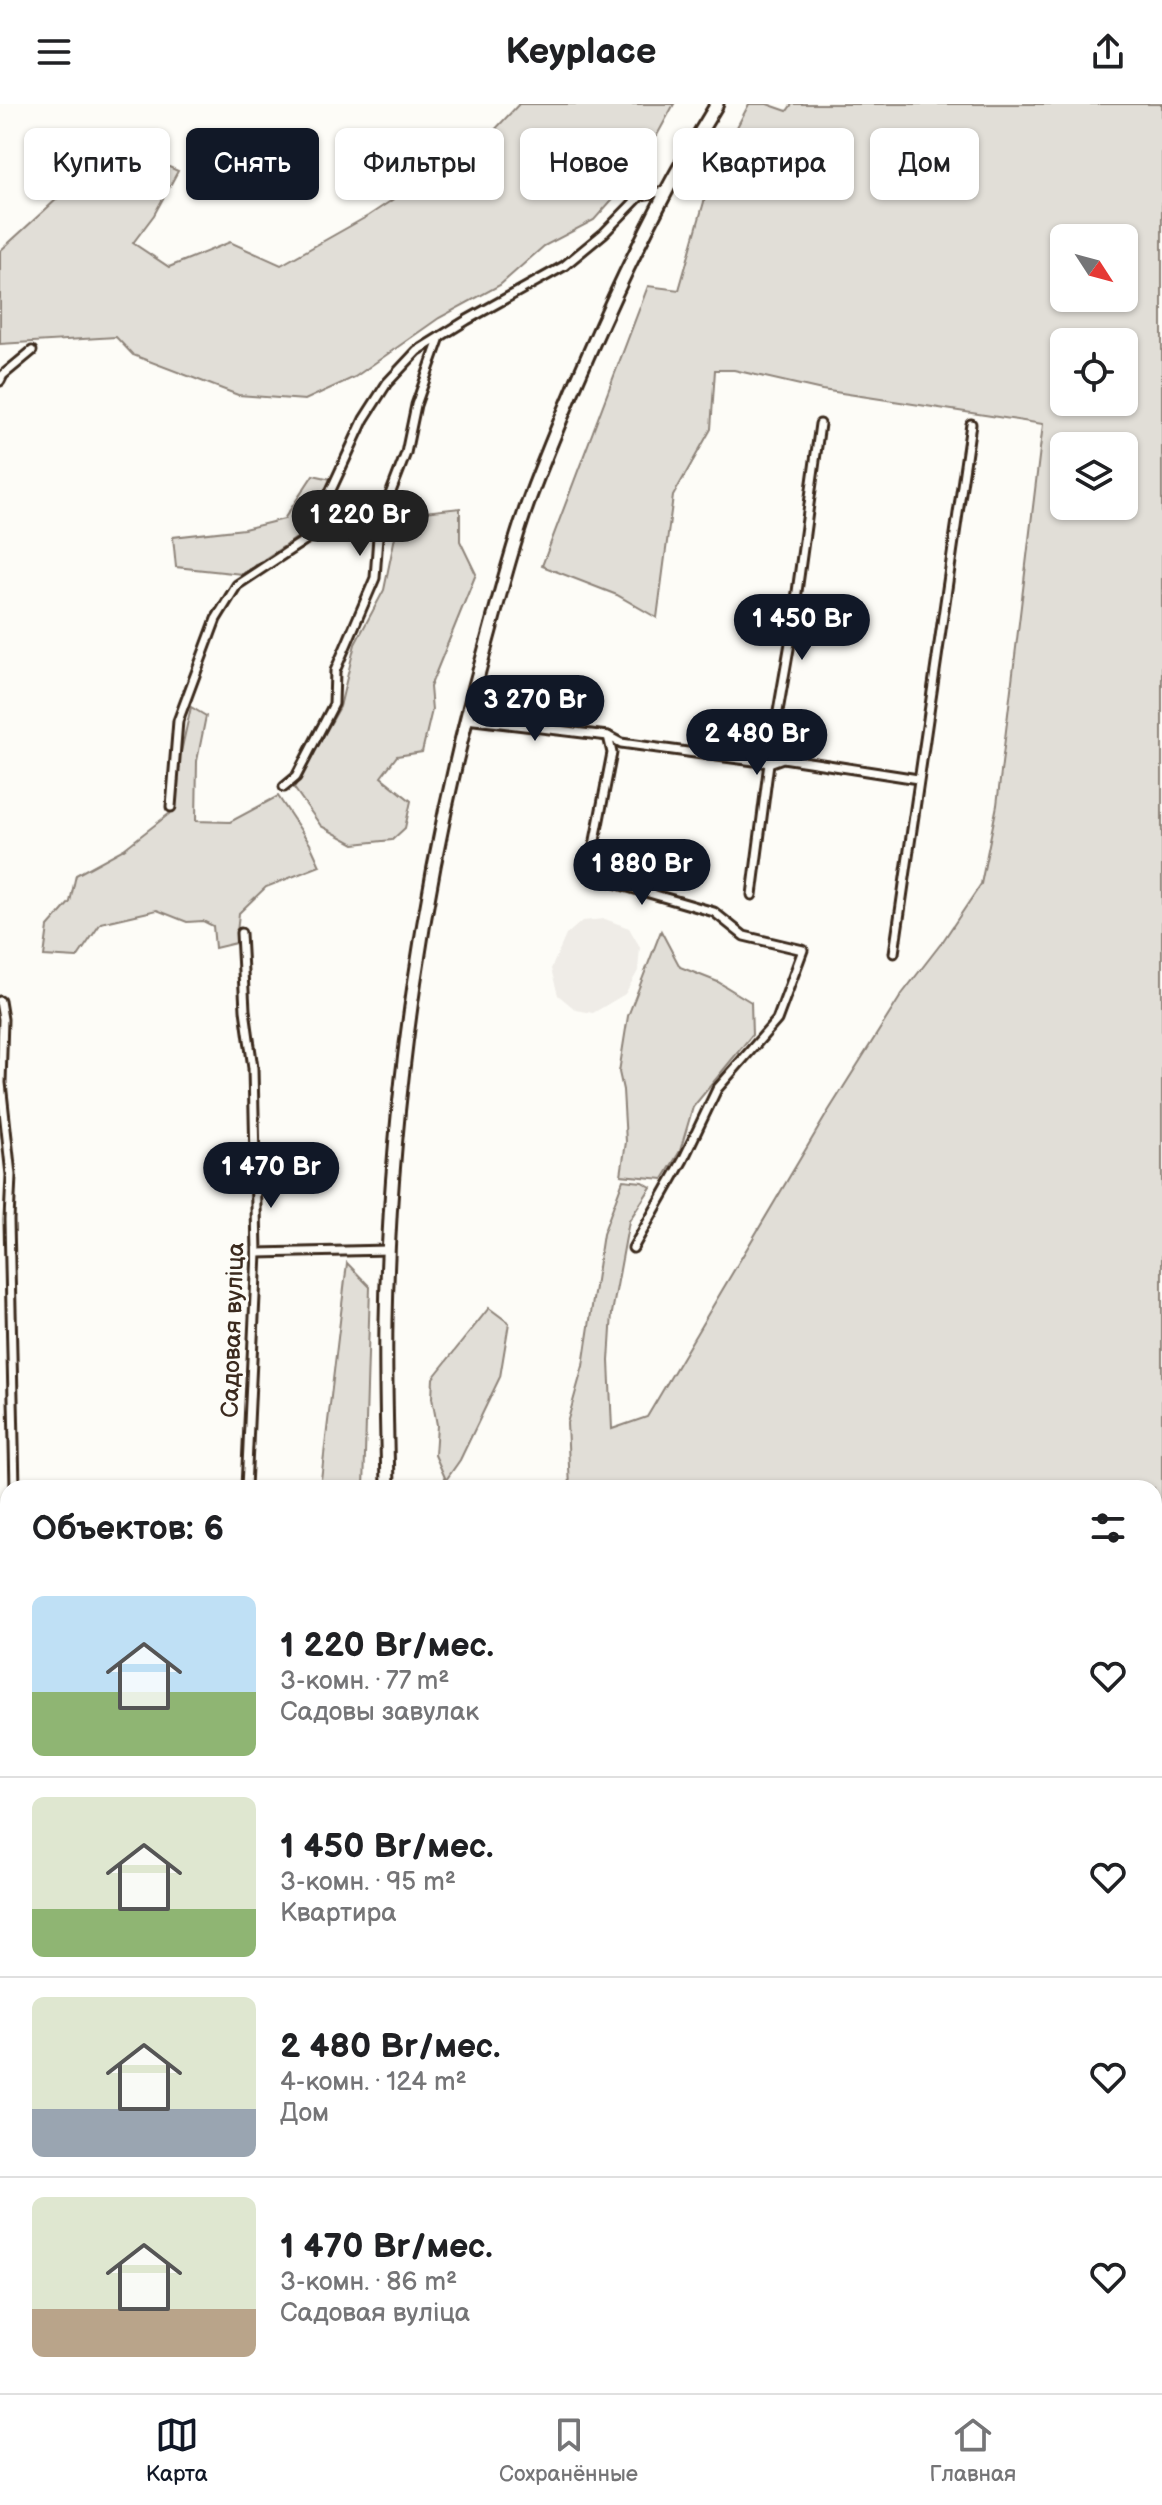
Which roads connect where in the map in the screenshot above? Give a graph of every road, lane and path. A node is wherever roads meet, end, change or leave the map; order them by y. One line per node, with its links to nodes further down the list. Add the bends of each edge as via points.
1 (717, 104): 2 (main road)
2 (666, 191): 3 (street, via 641,195 564,266); 8 (main road, via 537,479)
3 (440, 337): 12 (street, via 379,523 375,578 335,671 334,704 296,777); 13 (street, via 417,351 387,383 305,540 237,585 216,619 178,721)
4 (32, 351): 5 (street)
5 (0, 381)
6 (820, 424): 10 (street)
7 (971, 424): 11 (street)
8 (466, 719): 9 (street); 19 (main road, via 416,981)
9 (608, 736): 10 (street, via 621,743); 18 (street, via 612,753 591,861 611,882 714,912 744,936 803,950 777,1020 717,1089)
10 (769, 763): 11 (street, via 783,758); 14 (street)
11 (918, 779): 16 (street)
12 (284, 787)
13 (171, 807)
14 (752, 895)
15 (241, 933): 20 (street, Садовая вуліца, via 253,1068)
16 (894, 953)
17 (0, 1001): 21 (street, via 1,1083 11,1175)
18 (633, 1248)
19 (389, 1250): 20 (street); 23 (main road)
20 (257, 1253): 22 (street, Садовая вуліца)
21 (15, 1480)
22 (246, 1480)
23 (388, 1480)

